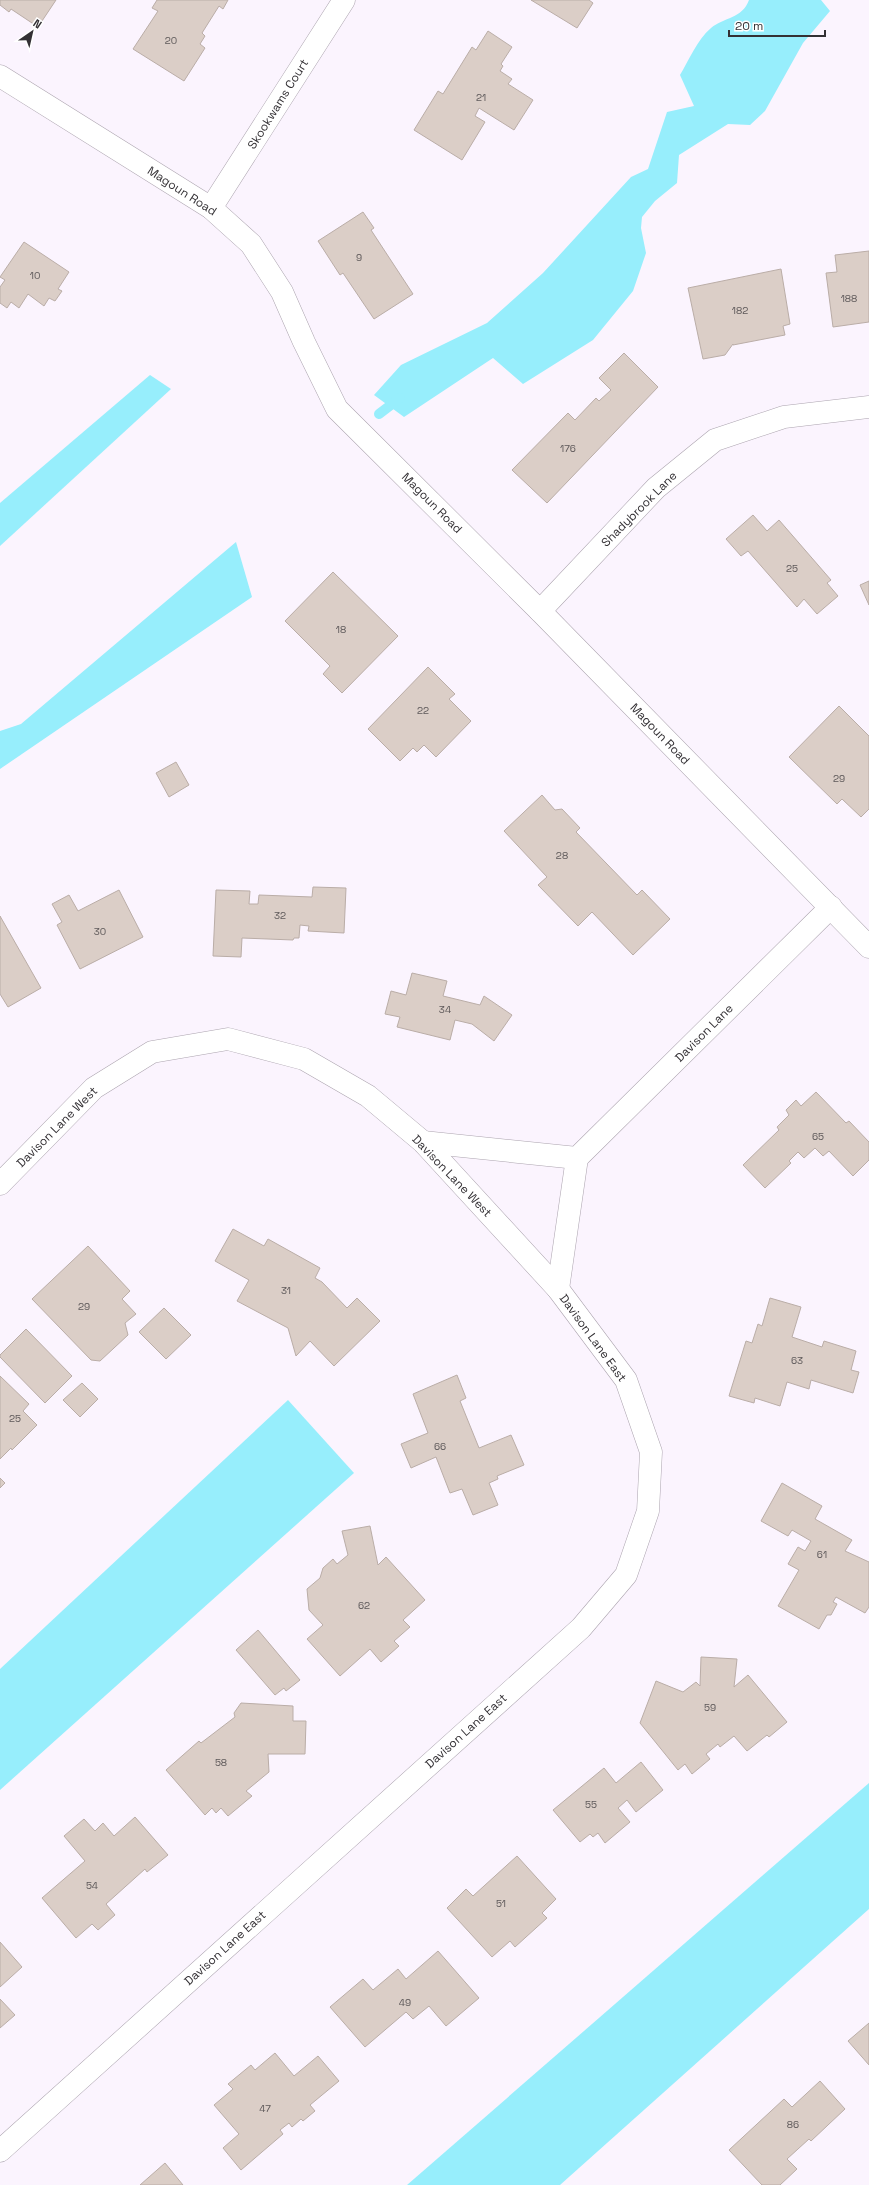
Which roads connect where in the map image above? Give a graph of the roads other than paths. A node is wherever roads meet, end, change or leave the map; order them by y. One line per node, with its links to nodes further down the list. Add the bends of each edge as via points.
1 (344, 0): 3 (street, Skookwams Court)
2 (0, 76): 3 (street, Magoun Road)
3 (212, 208): 5 (street, Magoun Road, via 251,244 282,292 337,409)
4 (869, 408): 5 (street, Shadybrook Lane, via 784,418 714,440 656,488)
5 (540, 611): 6 (street, Magoun Road)
6 (830, 907): 7 (street, Magoun Road); 9 (street, Davison Lane)
7 (869, 947)
8 (423, 1142): 9 (street); 10 (street, Davison Lane West, via 368,1096 304,1059 228,1039 152,1052 94,1088); 11 (street, Davison Lane West)
9 (577, 1158): 12 (street)
10 (0, 1184)
11 (499, 1225): 12 (street, Davison Lane East)
12 (558, 1289): 13 (street, Davison Lane East, via 626,1380 651,1452 648,1510 626,1576 581,1628)
13 (0, 2151)

